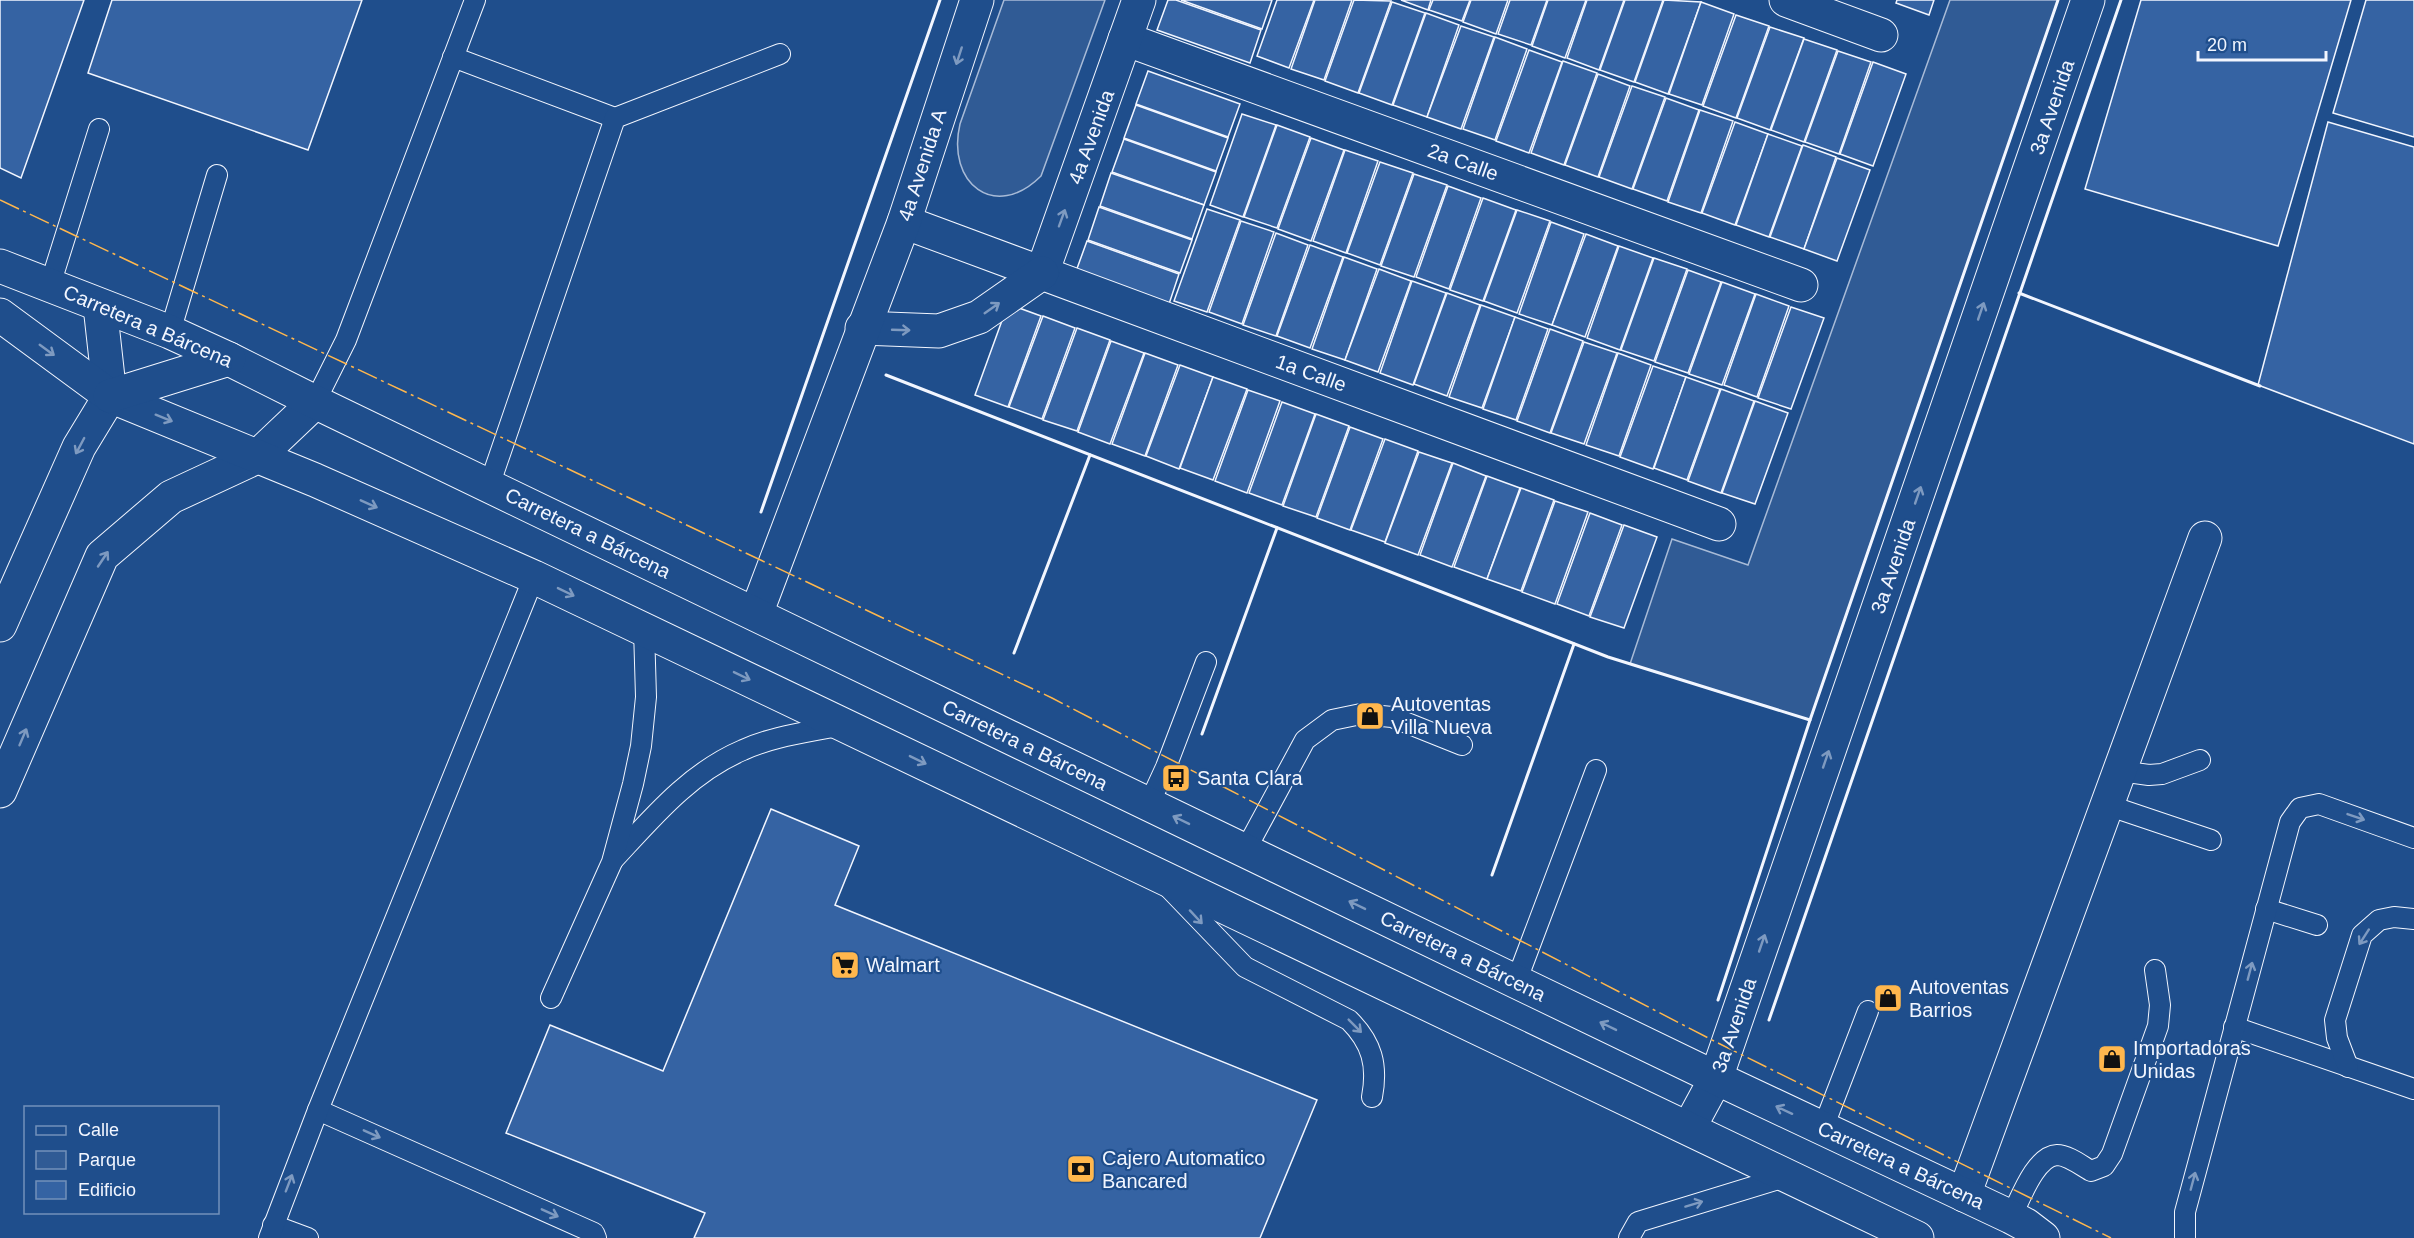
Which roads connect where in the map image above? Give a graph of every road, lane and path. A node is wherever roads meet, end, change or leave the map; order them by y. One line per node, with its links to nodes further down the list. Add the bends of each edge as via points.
1 (475, 0): 9 (lane)
2 (977, 0): 13 (street, 4a Avenida A, one-way to 13)
3 (1139, 0): 7 (street, 4a Avenida)
4 (1786, 0): 6 (street)
5 (2088, 0): 56 (street, 3a Avenida, one-way to 5)
6 (1881, 35)
7 (1125, 39): 15 (street, 4a Avenida, one-way to 7); 17 (street, 2a Calle)
8 (780, 54): 10 (lane)
9 (453, 57): 10 (lane); 24 (lane, via 346,340)
10 (615, 118): 26 (lane)
11 (99, 129): 16 (lane)
12 (217, 175): 21 (lane)
13 (904, 222): 15 (street, 1a Calle); 20 (street, 4a Avenida A)
14 (0, 266): 16 (street, Carretera a Bárcena)
15 (1042, 273): 20 (street, one-way to 15, via 939,331 979,317); 27 (street, 1a Calle)
16 (50, 285): 18 (street, Carretera a Bárcena)
17 (1801, 285)
18 (100, 306): 21 (street, Carretera a Bárcena); 23 (street)
19 (0, 315): 23 (street, one-way to 23)
20 (862, 328): 30 (street, 4a Avenida A)
21 (170, 332): 22 (street, Carretera a Bárcena)
22 (229, 359): 23 (street); 24 (street, Carretera a Bárcena)
23 (110, 396): 25 (street, one-way to 25); 31 (street, one-way to 31, via 79,447)
24 (315, 402): 25 (street); 26 (street, Carretera a Bárcena)
25 (257, 456): 29 (street, one-way to 29); 39 (street, one-way to 25, via 102,556 171,497)
26 (489, 486): 30 (street, Carretera a Bárcena)
27 (1719, 524)
28 (2205, 538): 38 (street)
29 (534, 577): 32 (street, one-way to 32); 59 (lane)
30 (756, 614): 40 (street, Carretera a Bárcena)
31 (0, 625)
32 (644, 629): 34 (street, one-way to 34); 45 (lane, via 646,697 641,746)
33 (1206, 662): 40 (lane)
34 (843, 725): 45 (lane, via 762,743 718,762 673,795); 46 (street, one-way to 46)
35 (1462, 746): 44 (lane, via 1392,717 1361,714 1332,720 1305,740)
36 (2200, 760): 38 (lane, via 2149,776)
37 (1596, 770): 51 (lane)
38 (2120, 771): 41 (street)
39 (0, 791)
40 (1149, 804): 44 (street, Carretera a Bárcena, one-way to 40)
41 (2107, 805): 43 (lane); 63 (street)
42 (2414, 838): 47 (lane, one-way to 42, via 2290,822 2300,808 2319,804)
43 (2211, 840)
44 (1245, 850): 51 (street, Carretera a Bárcena, one-way to 44)
45 (612, 862): 52 (lane)
46 (1156, 874): 58 (lane, one-way to 58, via 1245,967 1349,1020 1361,1032 1375,1063); 60 (street)
47 (2266, 909): 49 (lane); 54 (lane, one-way to 47)
48 (2414, 919): 55 (lane, one-way to 55, via 2379,920 2362,935 2335,1020)
49 (2317, 925)
50 (2155, 970): 64 (lane, via 2160,1005 2158,1026 2112,1154 2104,1166 2091,1171 2058,1155 2045,1158)
51 (1516, 982): 56 (street, Carretera a Bárcena, one-way to 51)
52 (551, 998)
53 (1868, 1011): 61 (lane)
54 (2234, 1027): 55 (lane); 71 (lane, one-way to 54, via 2185,1212)
55 (2348, 1067): 57 (lane)
56 (1716, 1078): 60 (street, 3a Avenida); 61 (street, Carretera a Bárcena, one-way to 56)
57 (2414, 1089)
58 (1372, 1097)
59 (318, 1110): 65 (lane, one-way to 59); 67 (lane, one-way to 67, via 594,1233)
60 (1689, 1128): 62 (street)
61 (1823, 1128): 63 (street, Carretera a Bárcena)
62 (1788, 1176): 68 (lane, one-way to 62, via 1638,1222); 69 (street)
63 (1964, 1195): 64 (street, Carretera a Bárcena)
64 (2010, 1217): 70 (street, Carretera a Bárcena)
65 (271, 1232): 66 (lane)
66 (308, 1238)
67 (596, 1238)
68 (1629, 1238)
69 (1917, 1238)
70 (2043, 1238)
71 (2185, 1238)

